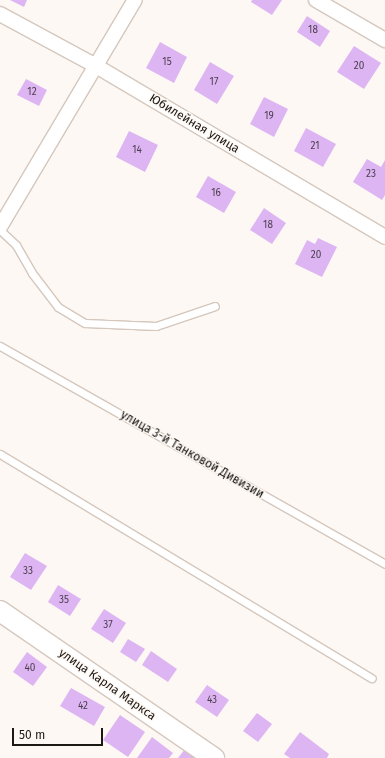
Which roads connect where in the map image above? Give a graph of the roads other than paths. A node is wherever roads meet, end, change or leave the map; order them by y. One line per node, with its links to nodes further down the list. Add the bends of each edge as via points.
1 (135, 0): 5 (street)
2 (316, 0): 4 (street)
3 (0, 14): 5 (street, Юбилейная улица)
4 (385, 40)
5 (96, 66): 6 (street); 8 (street, Юбилейная улица)
6 (0, 227)
7 (0, 230): 9 (lane, via 16,245 32,273 58,307 85,323 156,326)
8 (385, 237)
9 (216, 306)
10 (0, 346): 12 (lane, улица 3-й Танковой Дивизии)
11 (0, 454): 14 (lane)
12 (385, 564)
13 (0, 611): 15 (main road, улица Карла Маркса)
14 (372, 678)
15 (214, 758)

